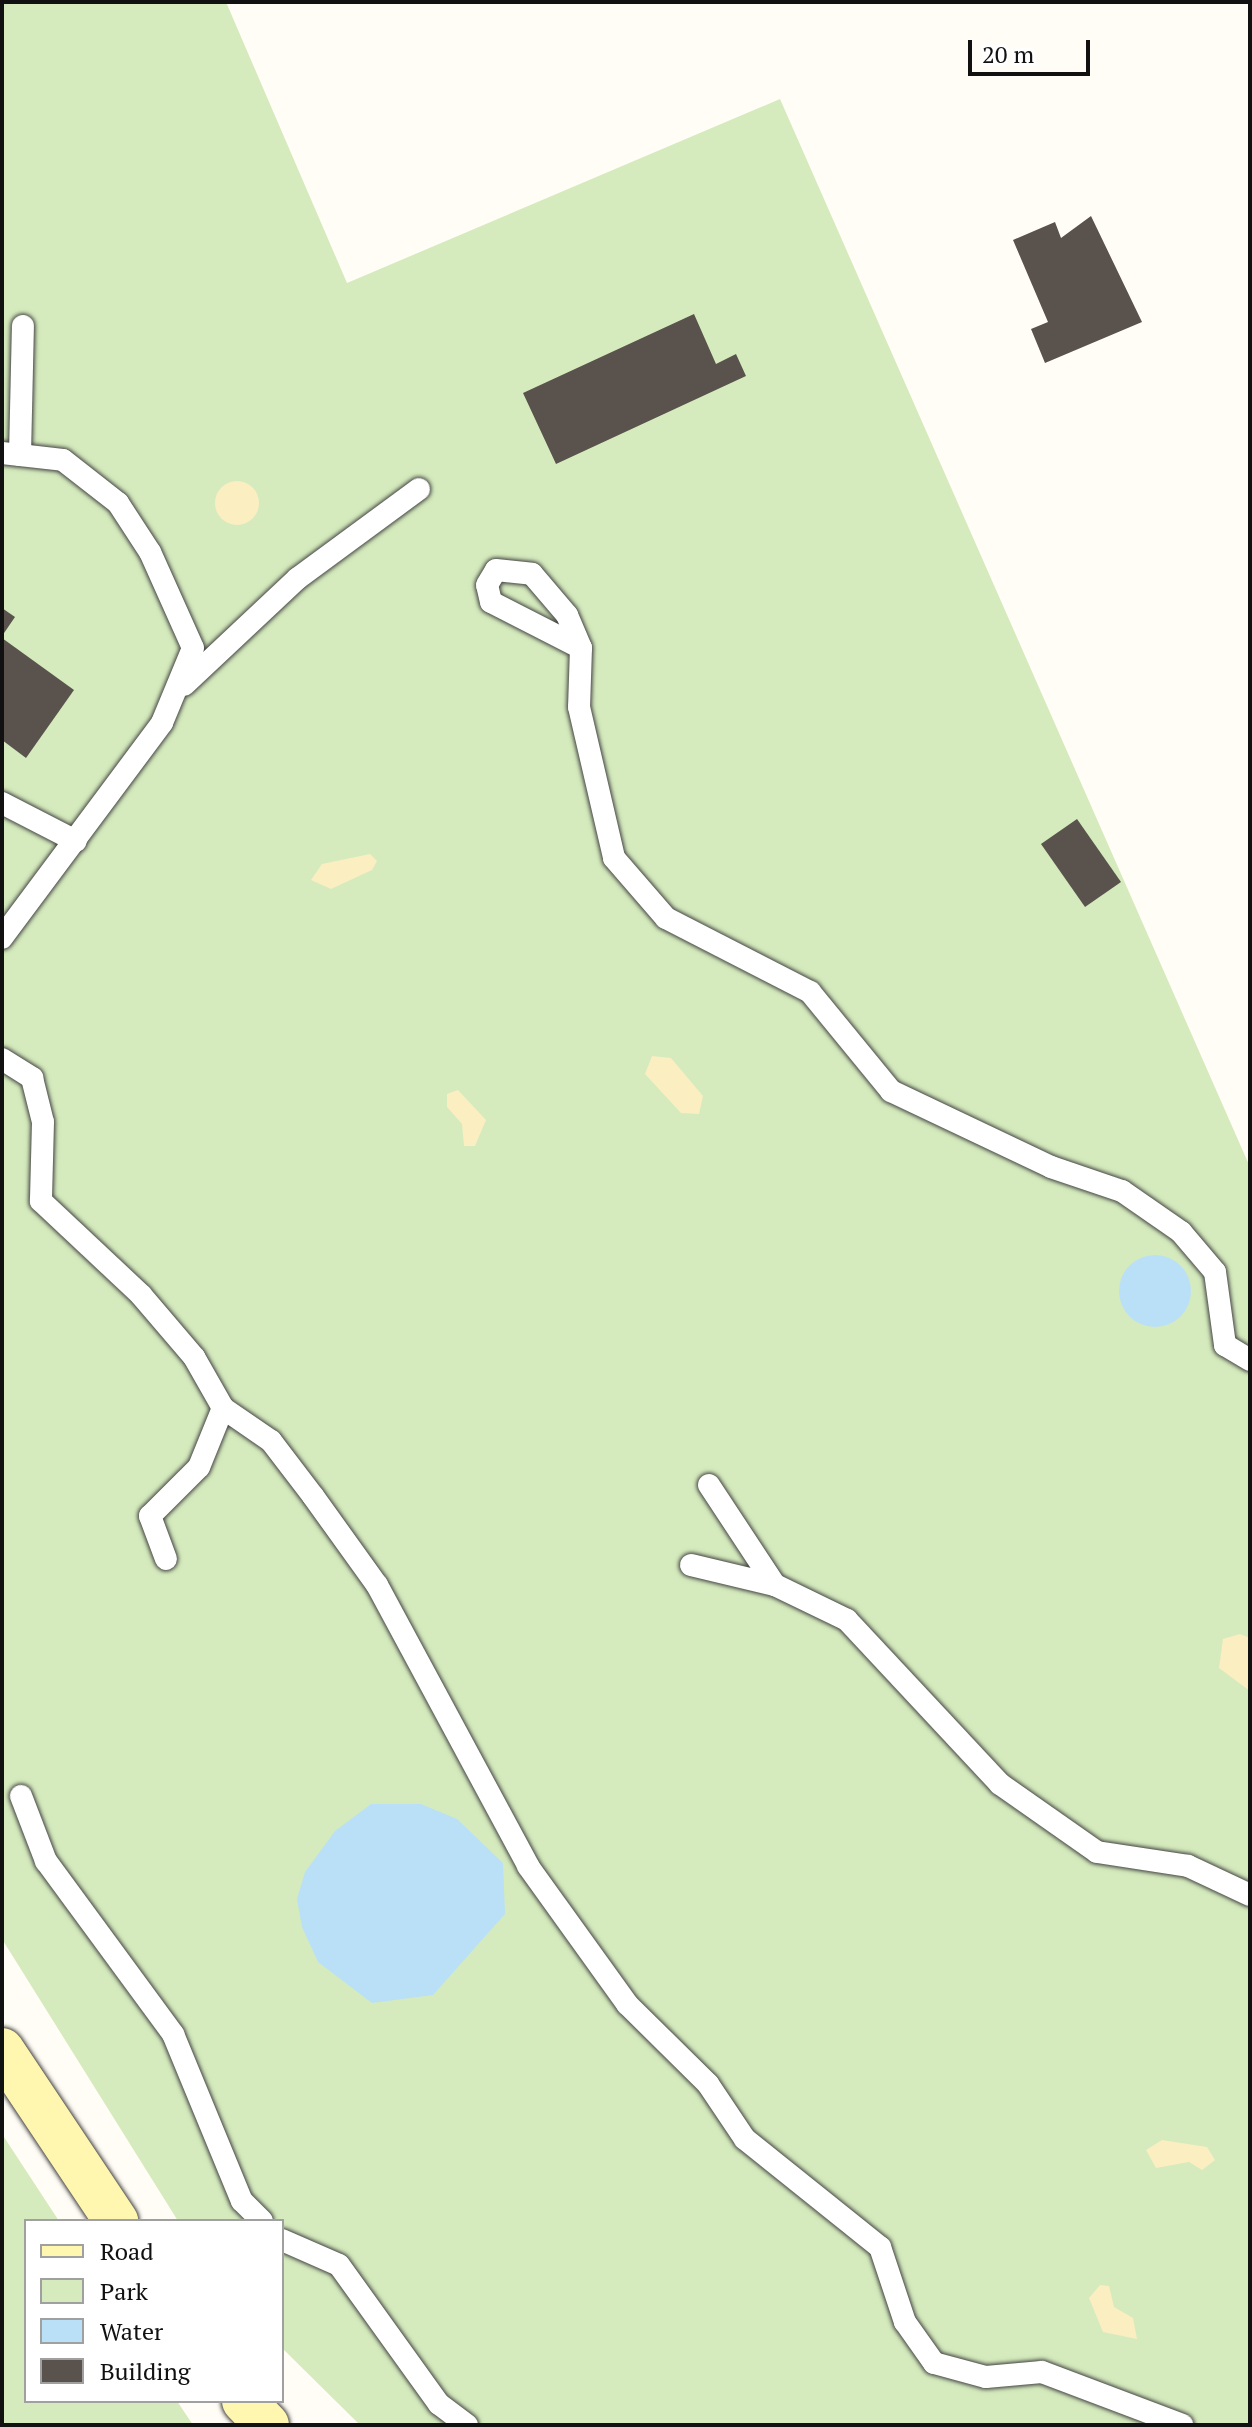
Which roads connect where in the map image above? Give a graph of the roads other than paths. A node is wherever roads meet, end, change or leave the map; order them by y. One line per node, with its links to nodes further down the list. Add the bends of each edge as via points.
1 (23, 326): 2 (lane)
2 (11, 454): 5 (lane, via 63,460 118,503 150,552 193,648)
3 (419, 489): 5 (lane, via 298,578)
4 (581, 648): 11 (lane, via 579,707 614,858 666,918 810,992 891,1091 1051,1167 1122,1191 1181,1232 1215,1272 1225,1345)
5 (173, 696): 7 (lane)
6 (2, 803): 7 (lane)
7 (72, 839): 8 (lane); 9 (lane)
8 (2, 920)
9 (2, 938)
10 (2, 1059): 12 (lane, via 32,1078 43,1122 41,1201 141,1295 194,1357)
11 (1250, 1360)
12 (223, 1408): 14 (lane, via 199,1467 150,1516); 26 (lane, via 271,1441 377,1585 528,1866 627,2004 708,2084 745,2139 880,2247 905,2322 934,2363 986,2377 1042,2372)
13 (709, 1485): 16 (lane)
14 (166, 1559)
15 (691, 1565): 16 (lane)
16 (775, 1585): 18 (lane, via 847,1620 1000,1784 1097,1852 1188,1866)
17 (21, 1796): 21 (lane, via 46,1861 173,2034 242,2201)
18 (1250, 1895)
19 (2, 2050): 20 (street)
20 (115, 2219)
21 (260, 2219)
22 (284, 2241): 25 (lane, via 339,2265 439,2404)
23 (246, 2403): 24 (street)
24 (267, 2425)
25 (467, 2425)
26 (1182, 2425)

